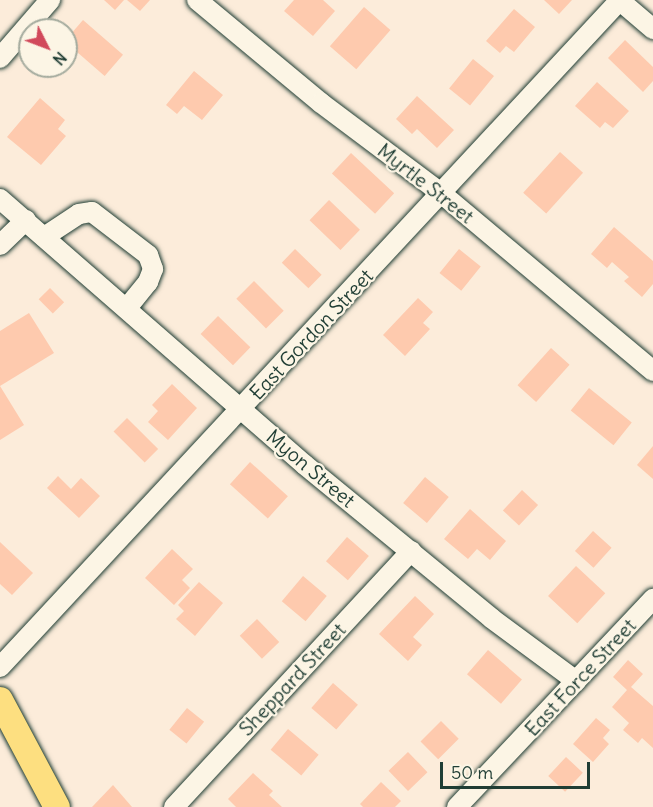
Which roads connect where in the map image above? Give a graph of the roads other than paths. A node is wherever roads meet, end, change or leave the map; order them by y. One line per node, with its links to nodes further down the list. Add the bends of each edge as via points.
1 (50, 0): 5 (street)
2 (197, 0): 6 (street, Myrtle Street, via 312,97)
3 (619, 0): 4 (street); 6 (street, East Gordon Street)
4 (653, 29)
5 (0, 58)
6 (441, 193): 12 (street, Myrtle Street); 13 (street, East Gordon Street)
7 (0, 199): 8 (street, Myon Street)
8 (26, 220): 9 (street, Myon Street); 10 (street)
9 (45, 237): 11 (street, Myon Street); 11 (street, via 79,214 92,212 148,255 153,270)
10 (0, 245)
11 (127, 308): 13 (street, Myon Street)
12 (653, 371)
13 (242, 408): 14 (street, Myon Street); 16 (street, East Gordon Street)
14 (411, 551): 17 (street, Myon Street); 20 (street, Sheppard Street)
15 (653, 599): 17 (street, East Force Street)
16 (0, 667)
17 (576, 681): 21 (street, East Force Street)
18 (0, 700): 19 (main road)
19 (57, 807)
20 (174, 807)
21 (457, 807)

